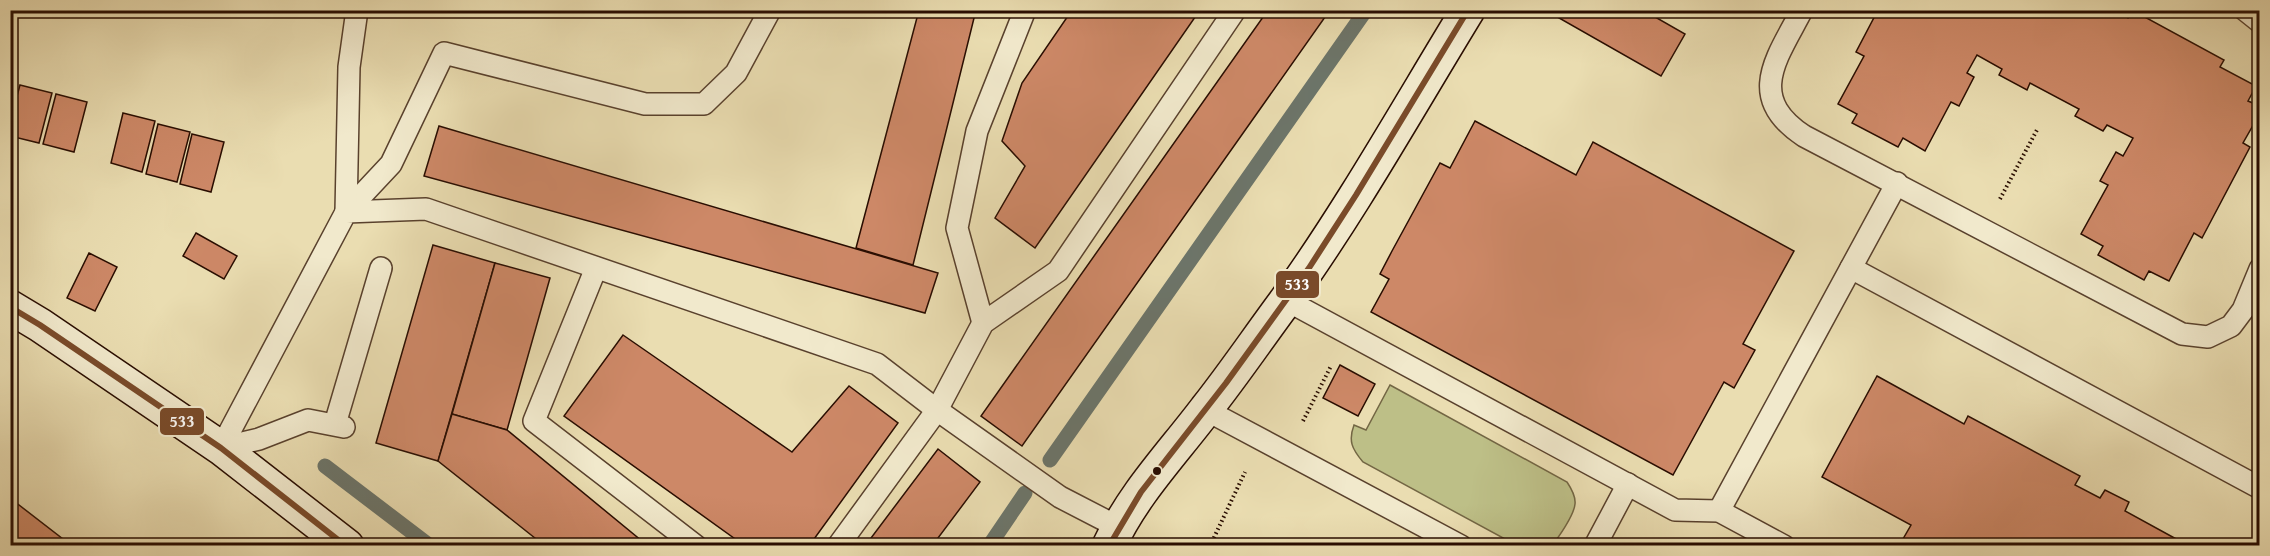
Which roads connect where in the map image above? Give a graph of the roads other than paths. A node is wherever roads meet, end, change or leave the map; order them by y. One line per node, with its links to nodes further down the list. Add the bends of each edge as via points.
1 (357, 10): 10 (lane, via 349,67)
2 (770, 10): 10 (lane, via 736,73 704,104 645,104 444,53 391,164)
3 (1025, 10): 18 (lane, via 977,131 957,228)
4 (1234, 10): 18 (lane, via 1058,271)
5 (1468, 10): 15 (street)
6 (1802, 10): 9 (lane, via 1771,72 1769,90 1775,108 1787,125 1804,136)
7 (2245, 10): 8 (lane)
8 (2259, 22)
9 (1897, 183): 13 (lane); 17 (lane, via 2182,334 2208,337)
10 (346, 212): 12 (lane, via 426,209); 21 (lane)
11 (381, 268): 21 (lane, via 340,426 308,420)
12 (596, 268): 19 (lane, via 877,364); 27 (lane, via 534,421)
13 (1851, 268): 23 (lane); 24 (lane)
14 (2259, 269): 17 (lane)
15 (1286, 300): 20 (street); 22 (lane)
16 (10, 307): 21 (street)
17 (2251, 315)
18 (983, 323): 19 (lane)
19 (937, 410): 25 (lane); 28 (lane)
20 (1206, 410): 25 (street, via 1156,469); 29 (lane)
21 (222, 448): 26 (street)
22 (1628, 484): 24 (lane, via 1675,510); 30 (lane)
23 (2259, 488)
24 (1719, 511): 31 (lane)
25 (1113, 536)
26 (347, 546)
27 (696, 546)
28 (838, 546)
29 (1461, 546)
30 (1595, 546)
31 (1784, 546)

